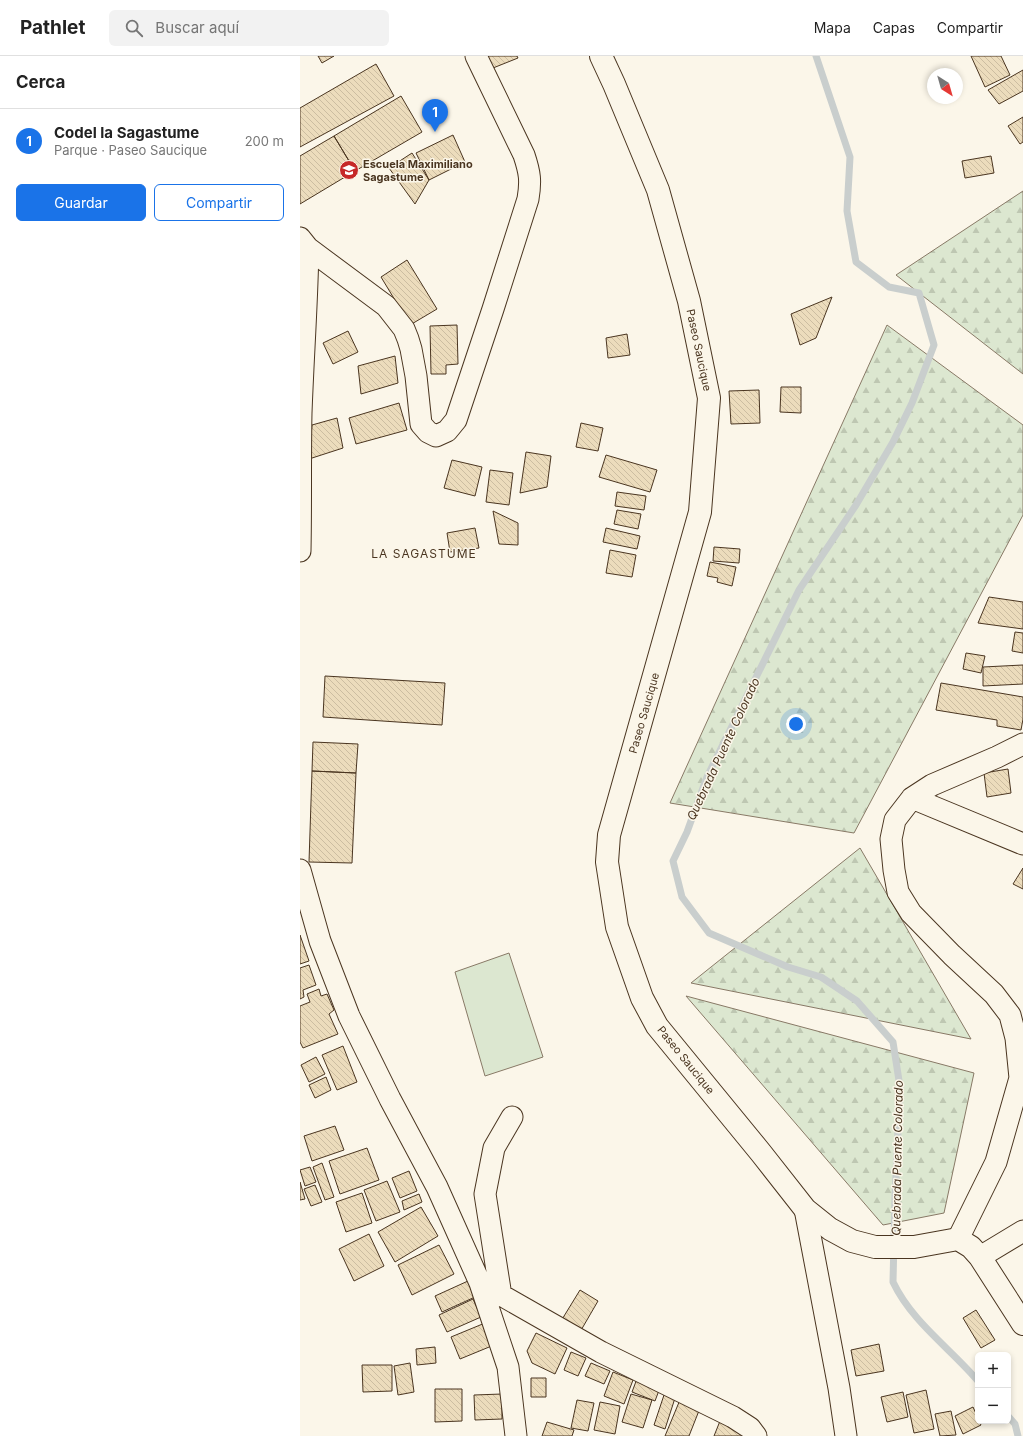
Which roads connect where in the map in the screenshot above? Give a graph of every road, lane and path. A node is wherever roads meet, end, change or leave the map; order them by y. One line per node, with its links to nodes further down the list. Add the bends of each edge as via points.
1 (476, 56): 3 (street, via 524,155 531,183 528,200 456,420 447,431 436,436 421,424 412,356 404,329 386,306)
2 (601, 56): 10 (street, Paseo Saucique, via 658,190 689,301 709,398 700,512 609,835 607,862 617,927 642,998 657,1026)
3 (304, 243): 4 (street, via 306,311 301,414)
4 (300, 551)
5 (1023, 744): 6 (street, via 932,785)
6 (912, 798): 7 (street); 12 (street, via 896,820 891,839 898,892 912,913 994,994 1010,1015 1018,1051 1020,1078 996,1162)
7 (1023, 844)
8 (300, 870): 14 (street, via 320,941 349,1016 437,1187)
9 (512, 1116): 15 (street, via 494,1148 485,1194)
10 (805, 1209): 12 (street, Paseo Saucique, via 830,1229 852,1241 875,1247 914,1247); 19 (street)
11 (1023, 1231): 13 (street)
12 (958, 1239): 13 (street, via 971,1247)
13 (980, 1257): 16 (street)
14 (480, 1284): 15 (street); 17 (street, via 508,1367)
15 (501, 1296): 18 (street, via 601,1352 733,1417 750,1428)
16 (1023, 1324)
17 (516, 1436)
18 (756, 1436)
19 (846, 1436)

